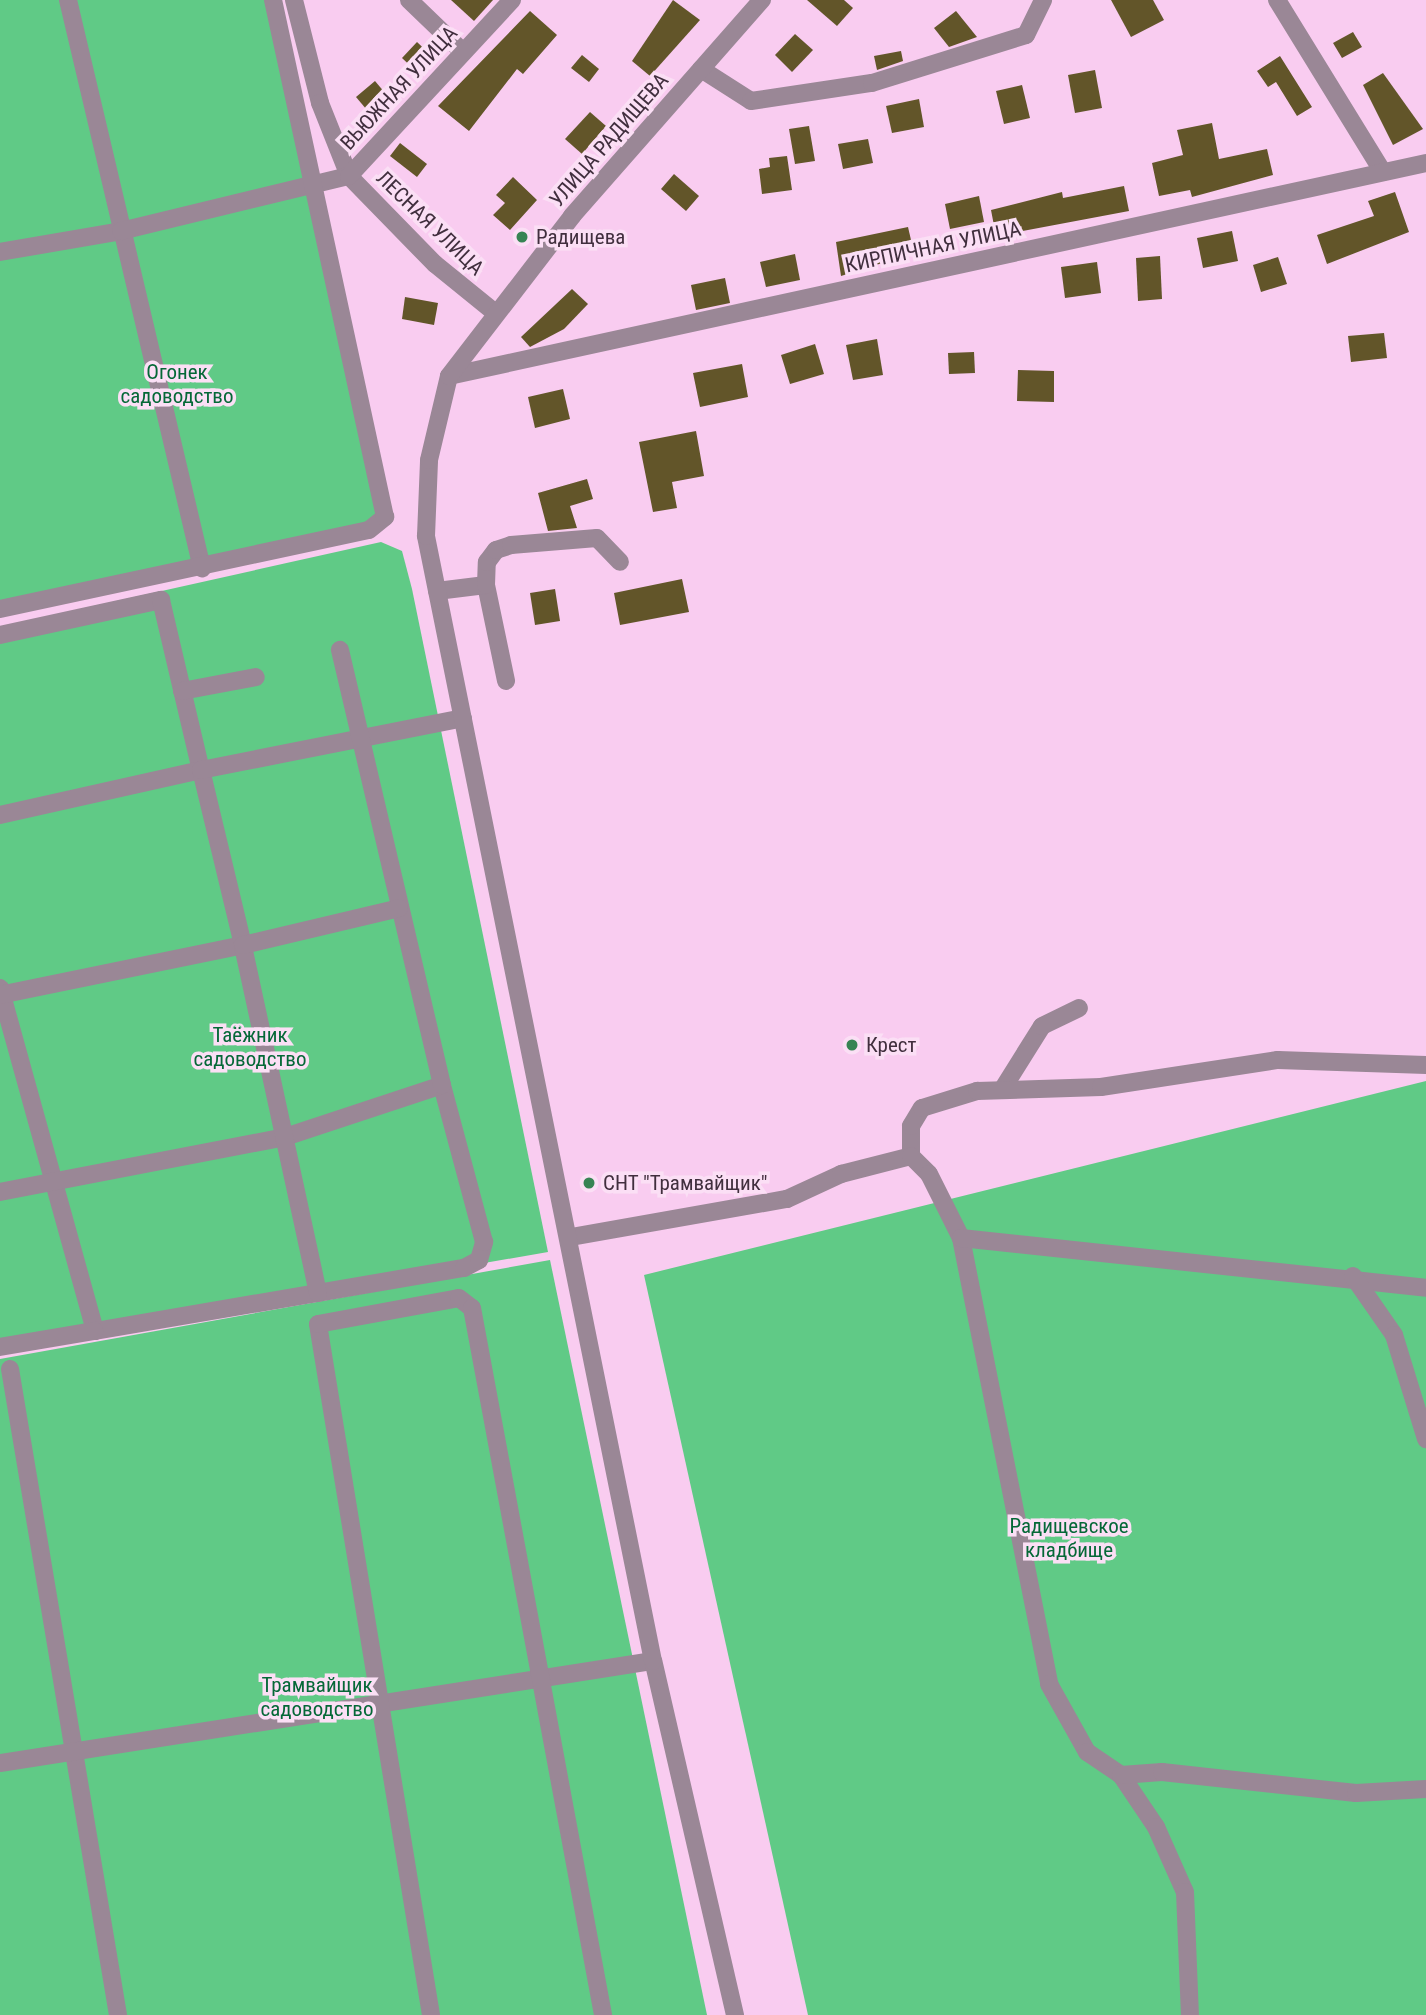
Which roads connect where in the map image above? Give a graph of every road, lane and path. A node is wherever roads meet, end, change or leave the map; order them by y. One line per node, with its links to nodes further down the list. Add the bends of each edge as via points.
1 (68, 0): 15 (street)
2 (273, 0): 14 (street)
3 (294, 0): 13 (street, ЛЕСНАЯ УЛИЦА, via 320,103)
4 (409, 0): 9 (street)
5 (512, 0): 9 (street, ВЬЮЖНАЯ УЛИЦА)
6 (1043, 0): 10 (street, via 1027,35 872,83 751,101)
7 (1277, 0): 12 (street)
8 (760, 1): 10 (street, УЛИЦА РАДИЩЕВА)
9 (463, 52): 13 (street, ВЬЮЖНАЯ УЛИЦА)
10 (701, 69): 17 (street, УЛИЦА РАДИЩЕВА)
11 (1426, 163): 12 (street, КИРПИЧНАЯ УЛИЦА)
12 (1384, 172): 18 (street, КИРПИЧНАЯ УЛИЦА)
13 (349, 176): 14 (street); 17 (street, ЛЕСНАЯ УЛИЦА, via 435,264)
14 (314, 183): 15 (street); 20 (street, via 385,517 369,530)
15 (121, 231): 16 (street); 20 (street)
16 (0, 251)
17 (493, 312): 18 (street, УЛИЦА РАДИЩЕВА)
18 (449, 376): 22 (street, via 429,460 426,537)
19 (621, 562): 21 (street, via 597,538 511,545 496,550 487,562)
20 (202, 568): 23 (street)
21 (486, 585): 22 (street); 27 (street)
22 (437, 591): 29 (street)
23 (0, 610)
24 (0, 635): 28 (street, via 161,600)
25 (340, 650): 30 (street)
26 (256, 677): 28 (street)
27 (506, 681)
28 (182, 691): 31 (street)
29 (463, 718): 30 (street); 44 (street)
30 (358, 739): 31 (street); 33 (street)
31 (201, 770): 32 (street); 34 (street)
32 (0, 815)
33 (399, 908): 34 (street); 38 (street)
34 (243, 945): 35 (street); 40 (street)
35 (0, 993): 42 (street)
36 (1079, 1009): 39 (street, via 1042,1027)
37 (1426, 1065): 39 (street, via 1278,1060 1101,1087)
38 (442, 1085): 40 (street); 48 (street, via 484,1242 479,1260 464,1268)
39 (1002, 1090): 41 (street, via 922,1108 911,1126)
40 (285, 1137): 42 (street); 48 (street)
41 (911, 1156): 44 (street, via 841,1174 787,1199); 45 (street, via 942,1194)
42 (57, 1179): 43 (street); 49 (street)
43 (0, 1192)
44 (571, 1237): 53 (street)
45 (961, 1238): 46 (street); 58 (street, via 1049,1684 1087,1752)
46 (1353, 1276): 47 (street); 52 (street, via 1394,1335)
47 (1426, 1288)
48 (318, 1293): 49 (street)
49 (95, 1331): 50 (street)
50 (0, 1347)
51 (10, 1369): 56 (street)
52 (1426, 1439)
53 (653, 1661): 54 (street); 63 (street)
54 (539, 1681): 55 (street); 55 (street, via 472,1308 459,1298 318,1324); 62 (street)
55 (380, 1707): 56 (street); 61 (street)
56 (78, 1753): 57 (street); 60 (street)
57 (0, 1763)
58 (1121, 1775): 59 (street, via 1162,1772 1356,1793); 64 (street, via 1156,1827 1185,1892)
59 (1426, 1789)
60 (118, 2015)
61 (430, 2015)
62 (603, 2015)
63 (735, 2015)
64 (1190, 2015)

